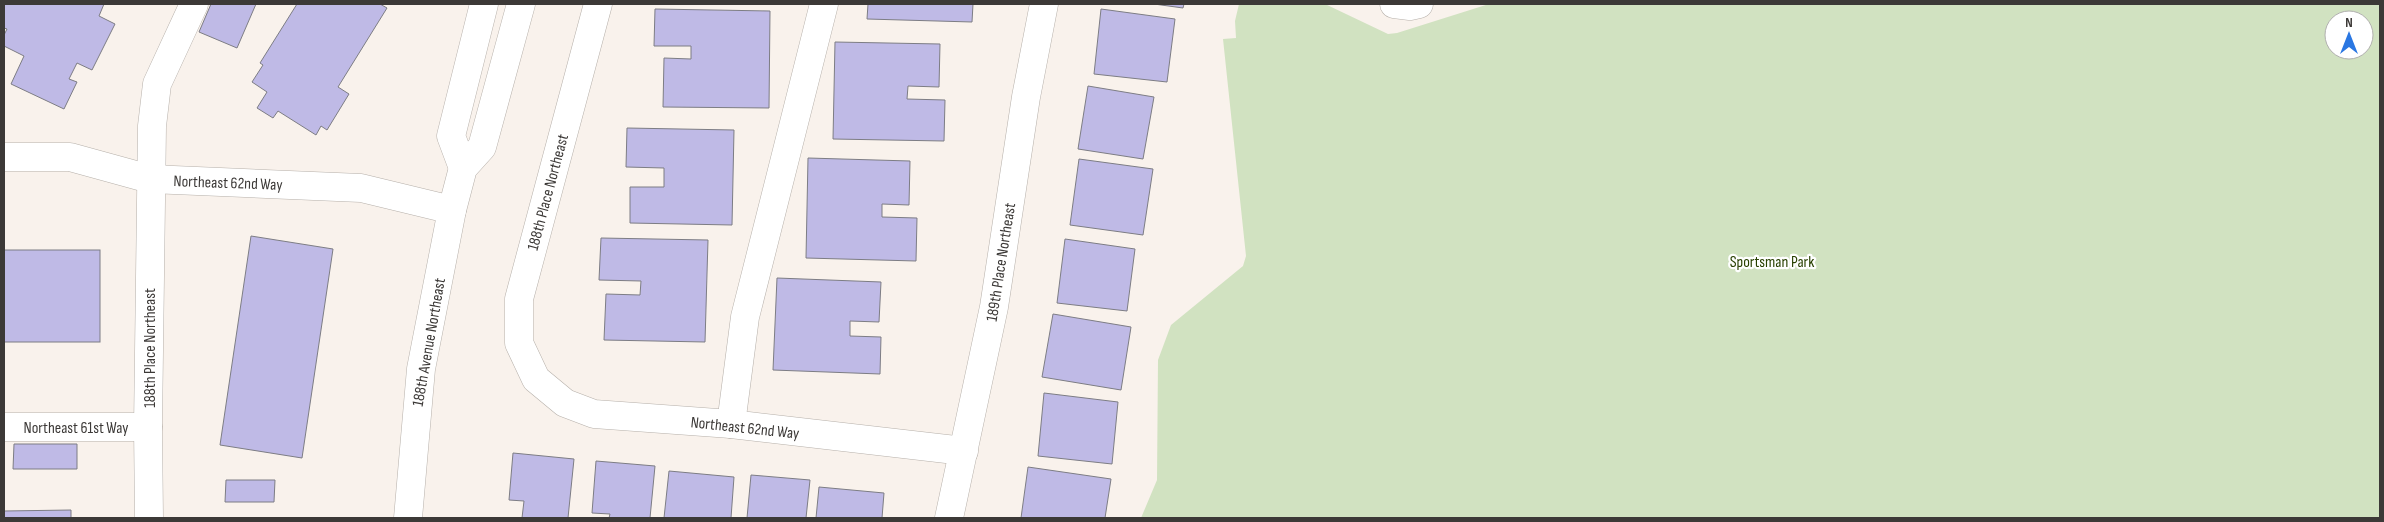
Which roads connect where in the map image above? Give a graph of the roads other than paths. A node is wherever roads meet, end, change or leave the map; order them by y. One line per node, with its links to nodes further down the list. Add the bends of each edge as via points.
1 (194, 4): 11 (street, 188th Place Northeast, via 157,84)
2 (484, 4): 10 (street, via 451,136)
3 (521, 4): 10 (street, 188th Avenue Northeast, via 482,147)
4 (598, 4): 13 (street, 188th Place Northeast, via 519,299 519,343)
5 (824, 4): 14 (street, via 745,317)
6 (1044, 4): 17 (street, 189th Place Northeast, via 1026,97 994,308)
7 (1394, 4): 8 (street)
8 (1420, 4)
9 (4, 157): 11 (street, Northeast 62nd Way, via 70,157)
10 (463, 168): 12 (street, 188th Avenue Northeast)
11 (150, 179): 12 (street, Northeast 62nd Way, via 361,188); 16 (street, 188th Place Northeast)
12 (452, 210): 19 (street, 188th Avenue Northeast, via 421,369)
13 (536, 379): 14 (street, Northeast 62nd Way, via 566,402 594,414)
14 (731, 424): 17 (street, Northeast 62nd Way)
15 (4, 427): 16 (street, Northeast 61st Way)
16 (148, 427): 18 (street, 188th Place Northeast)
17 (964, 451): 20 (street, 189th Place Northeast)
18 (149, 518)
19 (408, 518)
20 (949, 518)

